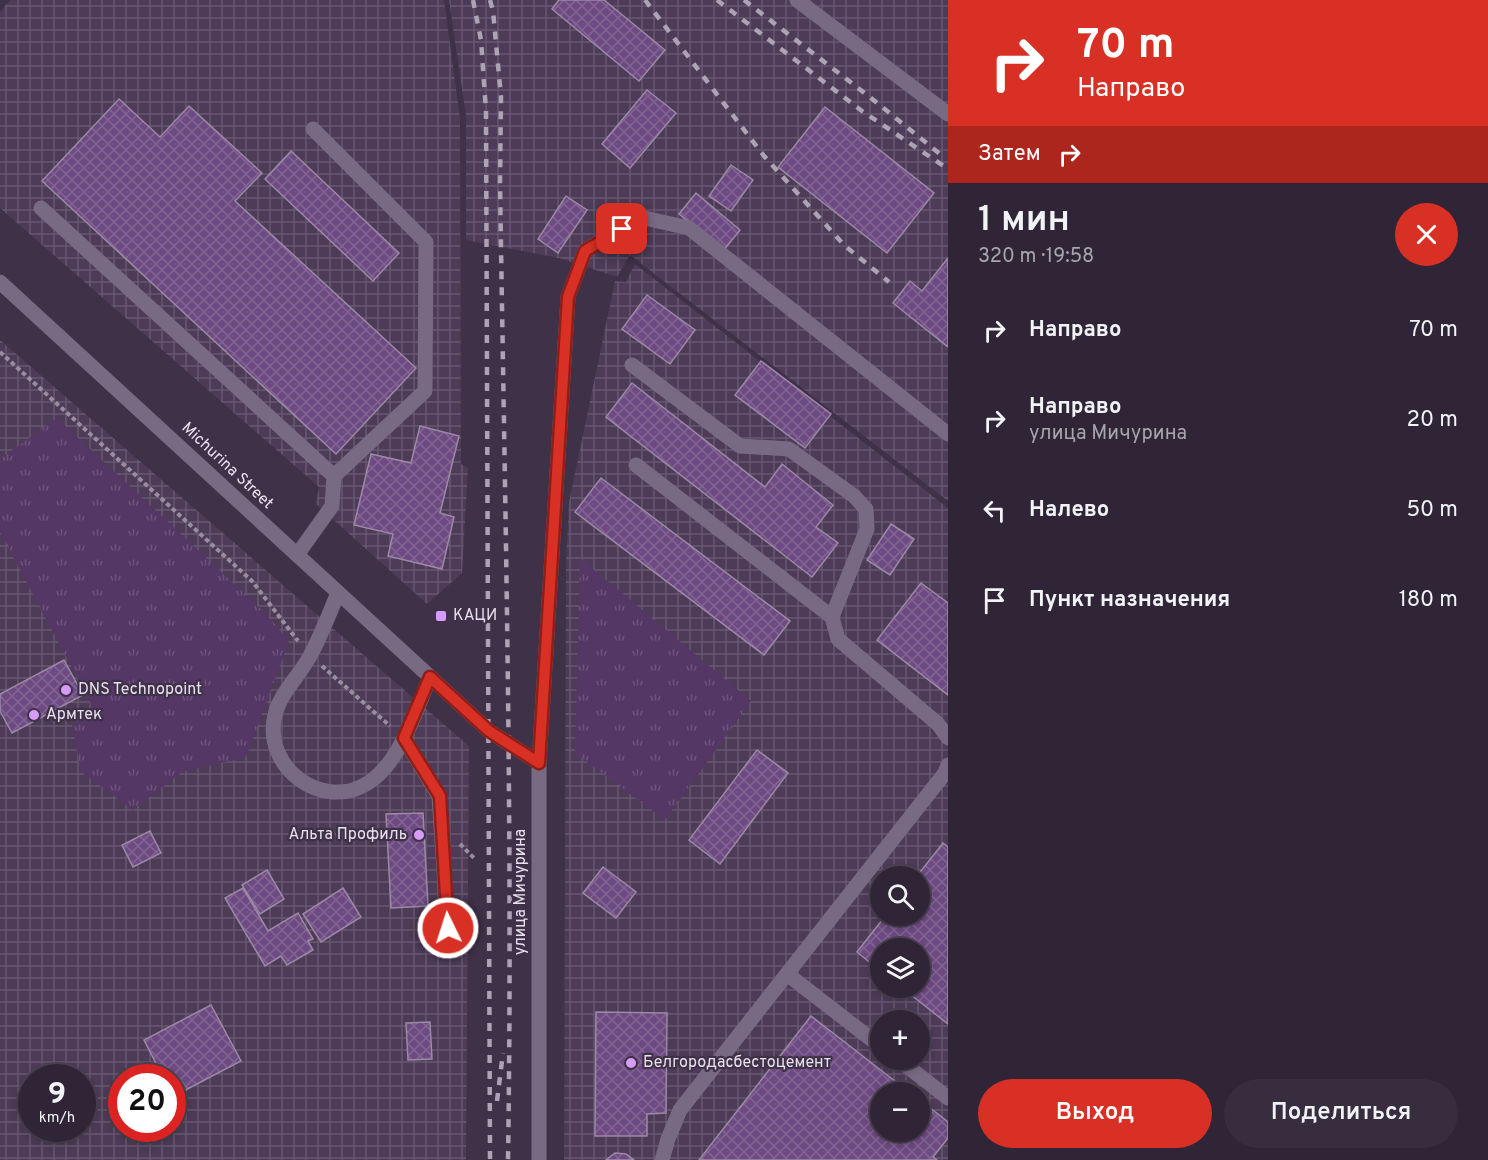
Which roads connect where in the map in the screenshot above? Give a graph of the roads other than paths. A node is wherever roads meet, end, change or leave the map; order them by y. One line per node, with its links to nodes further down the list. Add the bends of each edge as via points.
1 (797, 0): 2 (street)
2 (948, 114)
3 (313, 129): 9 (street, via 426,242 425,392)
4 (40, 208): 9 (street)
5 (0, 282): 10 (street, Michurina Street)
6 (632, 365): 12 (street, via 740,446 789,449 866,509 867,529)
7 (948, 434): 16 (street, улица Мичурина, via 689,228 640,218 585,251 568,297)
8 (636, 465): 12 (street)
9 (334, 476): 10 (street, via 332,506)
10 (297, 555): 11 (street, Michurina Street)
11 (338, 593): 13 (street, Michurina Street); 14 (street, via 310,656 275,714 273,739 282,762 298,780 320,790 345,791 368,783 386,767)
12 (832, 617): 15 (street, via 838,639 938,724)
13 (430, 677): 14 (street); 16 (street, via 489,731)
14 (404, 738): 18 (street, via 440,796)
15 (948, 738)
16 (539, 763): 23 (street, улица Мичурина)
17 (948, 765): 19 (street)
18 (448, 928)
19 (787, 974): 20 (street); 24 (street, via 680,1110)
20 (870, 1038)
21 (912, 1070): 22 (street)
22 (948, 1098)
23 (539, 1160)
24 (662, 1160)

